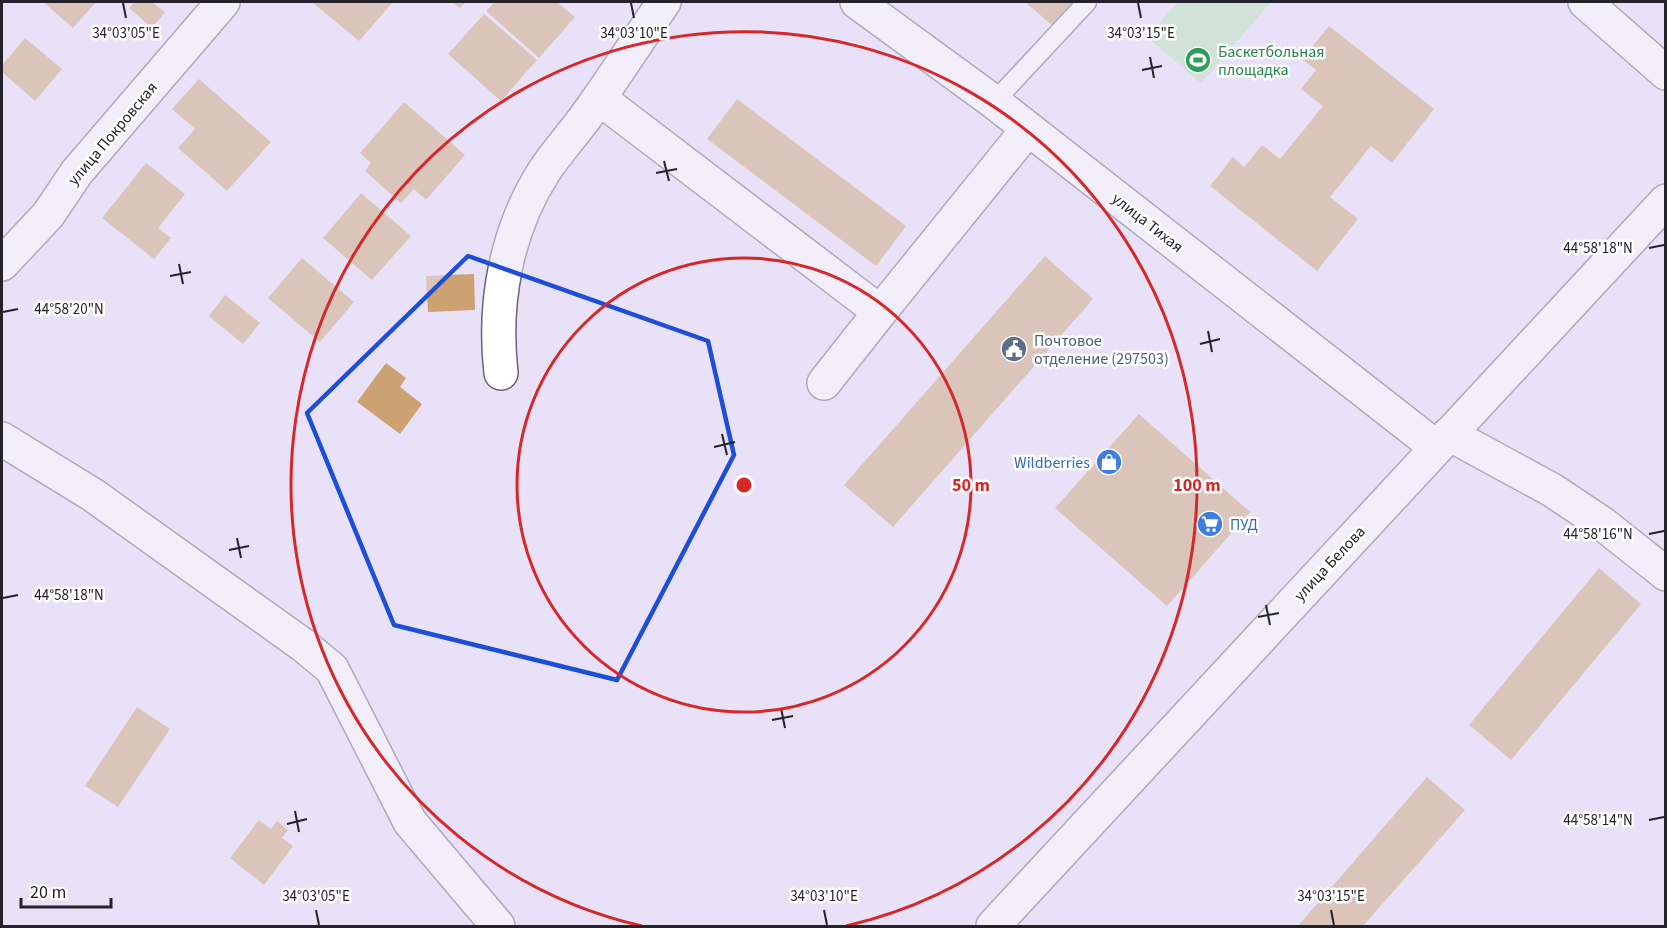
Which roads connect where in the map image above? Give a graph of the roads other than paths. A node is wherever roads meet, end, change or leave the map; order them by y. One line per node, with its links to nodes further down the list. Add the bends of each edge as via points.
1 (223, 2): 11 (street, улица Покровская, via 77,172 48,215)
2 (664, 2): 7 (street)
3 (857, 2): 8 (street, улица Тихая)
4 (1087, 2): 8 (lane)
5 (1585, 2): 6 (street)
6 (1665, 73)
7 (599, 98): 12 (street); 13 (street, via 544,171 519,218 504,270 497,339)
8 (994, 102): 9 (street, улица Тихая)
9 (1028, 129): 12 (street); 16 (street, улица Тихая)
10 (1665, 201): 16 (street, улица Белова)
11 (2, 264)
12 (880, 312): 14 (street)
13 (501, 373)
14 (824, 383)
15 (2, 439): 18 (street, via 93,495 332,669 410,822)
16 (1442, 440): 17 (street, улица Тихая, via 1552,490 1603,524); 19 (street, улица Белова)
17 (1665, 574)
18 (498, 927)
19 (993, 927)

